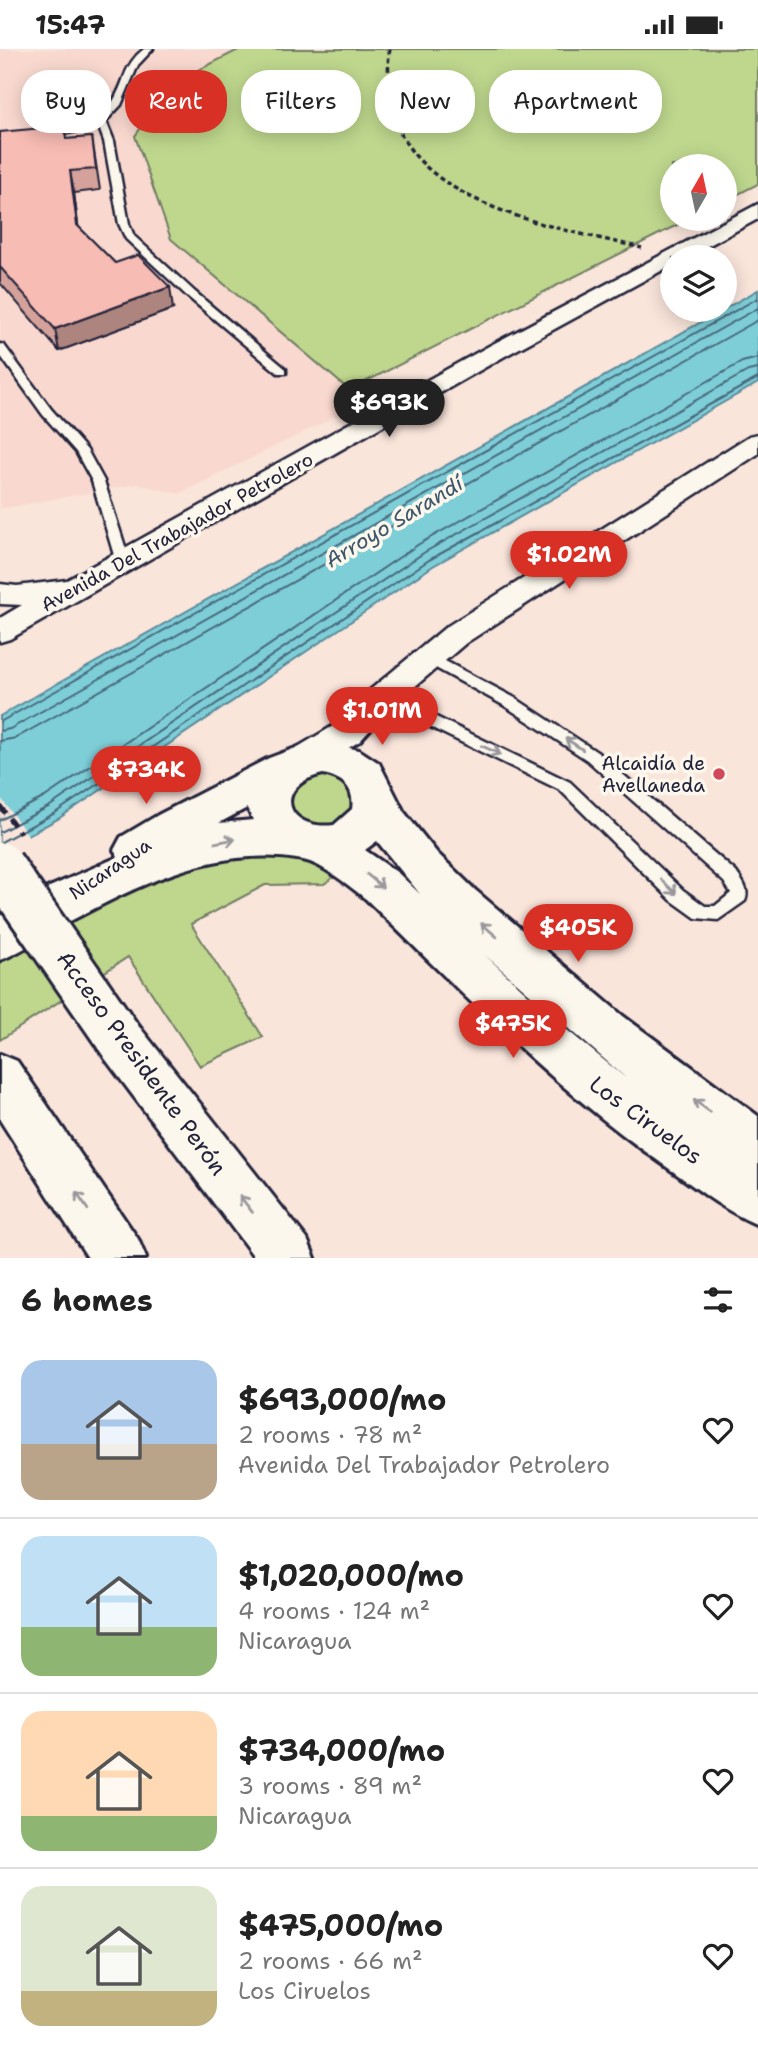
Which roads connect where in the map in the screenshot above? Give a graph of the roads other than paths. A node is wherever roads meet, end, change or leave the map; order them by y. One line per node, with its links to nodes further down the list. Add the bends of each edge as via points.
1 (149, 49): 2 (lane, via 134,60)
2 (111, 113)
3 (106, 133): 6 (lane, via 130,237)
4 (758, 210): 8 (street, Avenida Del Trabajador Petrolero)
5 (0, 347): 8 (lane, via 81,450 98,481)
6 (282, 371)
7 (758, 442): 12 (street, Nicaragua, via 503,603)
8 (123, 562): 9 (street, Avenida Del Trabajador Petrolero)
9 (86, 583): 10 (street, via 17,596); 11 (street, Avenida Del Trabajador Petrolero)
10 (0, 594)
11 (0, 631)
12 (428, 657): 13 (street, Nicaragua); 13 (lane, one-way to 12, via 431,721 565,786 677,895 702,913 718,913 739,896 730,877 592,756 510,702)
13 (393, 687): 14 (street, Nicaragua)
14 (362, 720): 15 (street, Nicaragua, via 332,744); 16 (street, via 356,750)
15 (291, 766): 16 (main road, via 317,758 335,759 351,765); 17 (main road, via 273,783 267,797 268,812 274,825); 19 (main road, Nicaragua, via 173,827)
16 (369, 788): 17 (main road, via 372,816 363,828 334,844); 22 (main road, one-way to 16, via 648,1067 469,912 392,832)
17 (308, 844): 19 (main road, Nicaragua, one-way to 17, via 183,850 250,837); 23 (main road, Los Ciruelos, one-way to 23, via 361,869 543,1041 671,1140)
18 (0, 866): 25 (main road, Acceso Presidente Perón, one-way to 18, bridge, via 121,1041)
19 (49, 911): 20 (main road, Nicaragua)
20 (0, 940)
21 (5, 1085): 24 (main road, one-way to 21)
22 (758, 1145)
23 (758, 1199)
24 (119, 1258)
25 (288, 1258)

